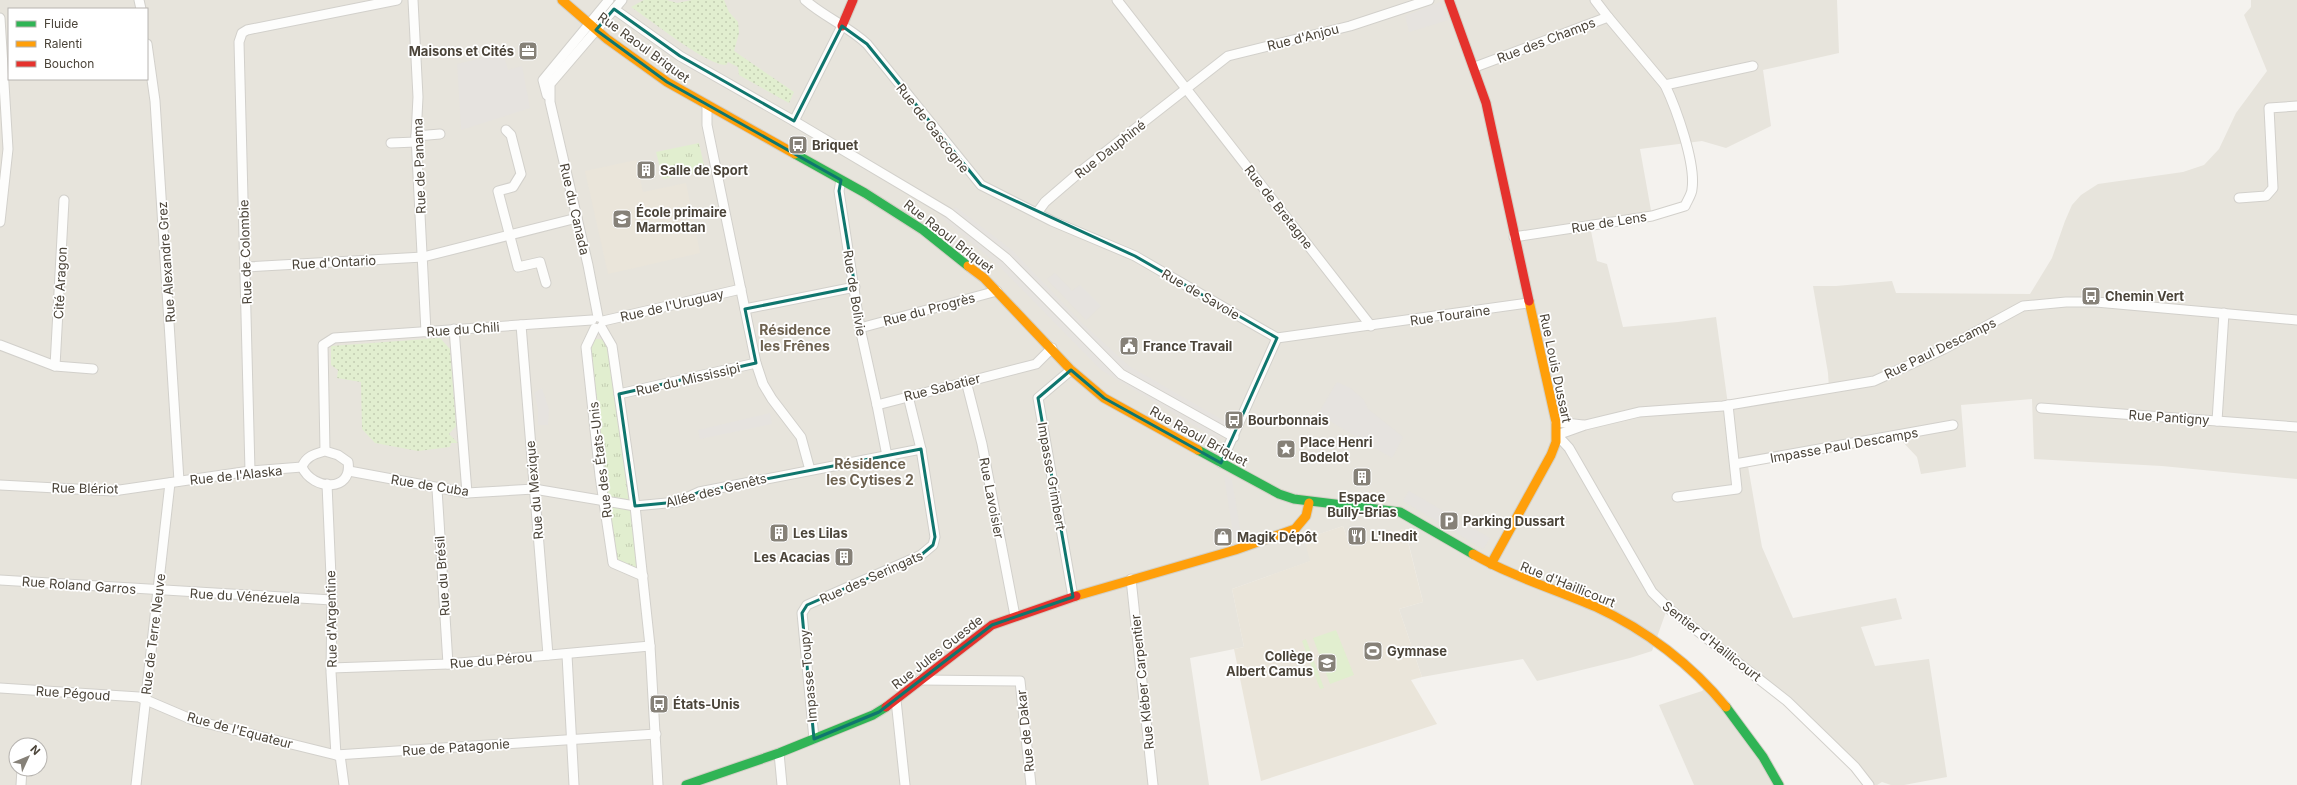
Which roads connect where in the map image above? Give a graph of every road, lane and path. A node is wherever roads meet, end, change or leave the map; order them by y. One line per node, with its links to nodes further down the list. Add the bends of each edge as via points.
1 (397, 0): 12 (street)
2 (413, 0): 30 (street, Rue de Panama, via 418,97)
3 (562, 0): 16 (street, Rue Raoul Briquet)
4 (622, 0): 13 (street, Rue du Canada)
5 (805, 0): 17 (street, Rue de Gascogne)
6 (853, 0): 17 (street)
7 (1117, 0): 23 (street, Rue de Bretagne)
8 (1429, 0): 23 (street, Rue d'Anjou, via 1350,26 1234,53)
9 (1449, 0): 21 (street, Rue Louis Dussart)
10 (1595, 0): 14 (street)
11 (607, 1): 16 (street)
12 (351, 4): 42 (street, Rue de Colombie, via 342,10 247,30 242,34 239,42)
13 (614, 9): 18 (street, Rue du Canada); 27 (street, via 680,56)
14 (1608, 17): 21 (street, Rue des Champs); 22 (street, Rue des Champs)
15 (0, 18): 38 (street, via 8,150)
16 (588, 24): 18 (street, Rue Raoul Briquet); 24 (street, Rue du Canada, via 543,80)
17 (842, 26): 27 (street); 36 (street, Rue de Gascogne, via 867,44 981,185)
18 (596, 30): 24 (street, Rue du Canada, via 550,84); 25 (street, Rue Raoul Briquet, via 650,71)
19 (148, 51): 86 (street, Rue Alexandre Grez, via 155,101)
20 (1753, 66): 22 (street)
21 (1475, 67): 40 (street, Rue Louis Dussart, via 1486,103)
22 (1665, 84): 33 (street, Rue des Champs, via 1677,112 1690,160)
23 (1186, 89): 36 (street, Rue Dauphiné, via 1069,181 1045,202); 53 (street, Rue de Bretagne)
24 (550, 102): 37 (street, Rue du Canada)
25 (706, 105): 32 (street, Rue Raoul Briquet); 45 (street, via 707,126)
26 (2297, 106): 34 (street, via 2268,108 2273,188 2266,196)
27 (794, 121): 76 (street, via 949,213 1006,258 1121,374)
28 (506, 130): 39 (street, via 511,135 521,174 513,187 498,191)
29 (440, 134): 30 (street)
30 (416, 139): 31 (street); 41 (street, Rue de Panama)
31 (391, 143)
32 (841, 180): 44 (street, Rue de Bolivie, via 839,191); 46 (street, Rue Raoul Briquet, via 923,230 969,265)
33 (1692, 189): 40 (street, Rue de Lens, via 1685,206 1677,210)
34 (2239, 198)
35 (64, 200): 61 (street, Cité Aragon)
36 (1037, 213): 57 (street, Rue de Savoie, via 1135,256)
37 (577, 218): 39 (street, Rue d'Ontario); 51 (street, Rue du Canada)
38 (0, 222)
39 (510, 235): 41 (street, Rue d'Ontario); 43 (street, via 518,267 540,262)
40 (1514, 237): 47 (street, Rue Louis Dussart)
41 (423, 257): 42 (street, Rue d'Ontario); 56 (street, Rue de Panama)
42 (246, 267): 84 (street, Rue de Colombie)
43 (546, 284)
44 (855, 287): 48 (street); 54 (street, Rue de Bolivie)
45 (741, 289): 48 (street); 51 (street, Rue de l'Uruguay)
46 (997, 291): 54 (street, Rue du Progrès); 59 (street, Rue Raoul Briquet)
47 (1528, 303): 53 (street, Rue Touraine); 71 (street, Rue Louis Dussart)
48 (744, 309): 60 (street)
49 (2224, 313): 50 (street, Rue Paul Descamps); 68 (street, Rue Paul Descamps, via 2085,302 2023,306 1944,349 1874,380); 70 (street)
50 (2297, 320)
51 (598, 323): 52 (street, Rue du Chili); 65 (street, Rue des États-Unis, via 612,346); 93 (street, Rue des États-Unis, via 586,347)
52 (521, 325): 55 (street, Rue du Chili); 89 (street, Rue du Mexique)
53 (1371, 326): 57 (street)
54 (860, 328): 67 (street, Rue de Bolivie)
55 (454, 329): 56 (street, Rue du Chili); 91 (street)
56 (426, 332): 78 (street, Rue du Chili, via 334,338 323,345)
57 (1277, 338): 76 (street)
58 (0, 345): 61 (street)
59 (1052, 348): 63 (street, Rue Raoul Briquet); 64 (street, Rue Sabatier, via 1036,364)
60 (756, 363): 65 (street, Rue du Mississipi); 83 (street, via 763,384 772,399 801,437)
61 (55, 366): 62 (street)
62 (93, 369)
63 (1071, 370): 80 (street, Rue Raoul Briquet, via 1104,398); 101 (street, Impasse Grimbert, via 1038,398)
64 (966, 381): 66 (street, Rue Sabatier); 104 (street, Rue Lavoisier, via 982,444)
65 (619, 394): 95 (street, Rue des États-Unis)
66 (908, 396): 67 (street, Rue Sabatier); 77 (street, Rue des Seringats)
67 (877, 405): 79 (street)
68 (1728, 405): 72 (street, Rue Paul Descamps, via 1639,412); 81 (street)
69 (2041, 408): 70 (street, Rue Pantigny)
70 (2217, 421): 74 (street, Rue Pantigny)
71 (1556, 422): 72 (street, Rue Paul Descamps); 75 (street, Rue Louis Dussart)
72 (1585, 425): 75 (street, Rue Paul Descamps)
73 (1953, 425): 81 (street, Impasse Paul Descamps)
74 (2297, 427)
75 (1557, 435): 96 (street, Rue Louis Dussart, via 1551,455); 129 (street, Sentier d'Haillicourt, via 1569,448 1652,592 1668,608 1788,701 1855,767)
76 (1234, 438): 80 (street)
77 (921, 449): 79 (street, Allée des Genêts); 103 (street, Rue des Seringats, via 935,537 933,545 921,555 807,605)
78 (325, 451): 82 (street, via 313,454); 85 (street, via 338,455 348,462)
79 (888, 456): 83 (street, Allée des Genêts)
80 (1221, 463): 94 (street, Rue Raoul Briquet, via 1279,494)
81 (1735, 464): 92 (street, via 1738,489)
82 (302, 466): 84 (street, Rue de l'Alaska); 87 (street, via 306,477 320,484)
83 (810, 470): 95 (street, Allée des Genêts, via 699,492 677,502)
84 (250, 471): 86 (street, Rue de l'Alaska)
85 (349, 471): 87 (street, via 345,479 335,484); 90 (street, Rue de Cuba)
86 (175, 482): 88 (street, Rue Blériot, via 113,491); 100 (street, Rue de Terre Neuve)
87 (327, 484): 102 (street, Rue d'Argentine)
88 (0, 485)
89 (534, 488): 91 (street, Rue de Cuba); 93 (street, Allée des Genêts); 106 (street, Rue du Mexique)
90 (436, 489): 91 (street, Rue de Cuba); 108 (street, Rue du Brésil)
91 (467, 493)
92 (1677, 497)
93 (604, 502): 95 (street, Allée des Genêts); 97 (street, Rue des États-Unis, via 613,563)
94 (1309, 503): 96 (street, via 1400,512); 98 (street, Rue Jules Guesde, via 1306,516 1295,529 1235,550)
95 (635, 506): 97 (street, Rue des États-Unis)
96 (1491, 564): 128 (street, Rue d'Haillicourt, via 1522,580 1597,608 1669,651 1708,685 1722,701 1759,751)
97 (643, 576): 105 (street, Rue des États-Unis)
98 (1131, 579): 101 (street, Rue Jules Guesde); 127 (street, Rue Kléber Carpentier)
99 (0, 580): 100 (street, Rue Roland Garros)
100 (158, 590): 102 (street, Rue du Vénézuela); 112 (street, Rue de Terre Neuve)
101 (1073, 597): 104 (street, Rue Jules Guesde)
102 (332, 600): 109 (street, Rue d'Argentine)
103 (802, 613): 116 (street, Impasse Toupy)
104 (1015, 616): 110 (street, Rue Jules Guesde, via 981,632)
105 (650, 646): 107 (street, Rue du Pérou); 114 (street, Rue des États-Unis)
106 (548, 655): 107 (street, Rue du Pérou); 108 (street, Rue du Pérou)
107 (567, 655): 115 (street)
108 (448, 664): 109 (street, Rue du Pérou)
109 (331, 668): 118 (street, Rue d'Argentine)
110 (920, 680): 113 (street, Rue Jules Guesde); 126 (street, Rue de Dakar, via 1020,680)
111 (0, 688): 112 (street, Rue Pégoud, via 139,697)
112 (146, 700): 118 (street, Rue de l'Equateur, via 193,720); 119 (street, Rue de Terre Neuve)
113 (896, 700): 116 (street, Rue Jules Guesde, via 866,718); 125 (street)
114 (656, 734): 115 (street, Rue de Patagonie); 122 (street, Rue des États-Unis)
115 (571, 739): 118 (street, Rue de Patagonie); 121 (street)
116 (814, 739): 117 (street, Rue Jules Guesde)
117 (779, 753): 123 (street, Rue Jules Guesde); 124 (street)
118 (338, 755): 120 (street, Rue d'Argentine)
119 (136, 785)
120 (344, 785)
121 (574, 785)
122 (658, 785)
123 (686, 785)
124 (782, 785)
125 (905, 785)
126 (1031, 785)
127 (1153, 785)
128 (1778, 785)
129 (1869, 785)

